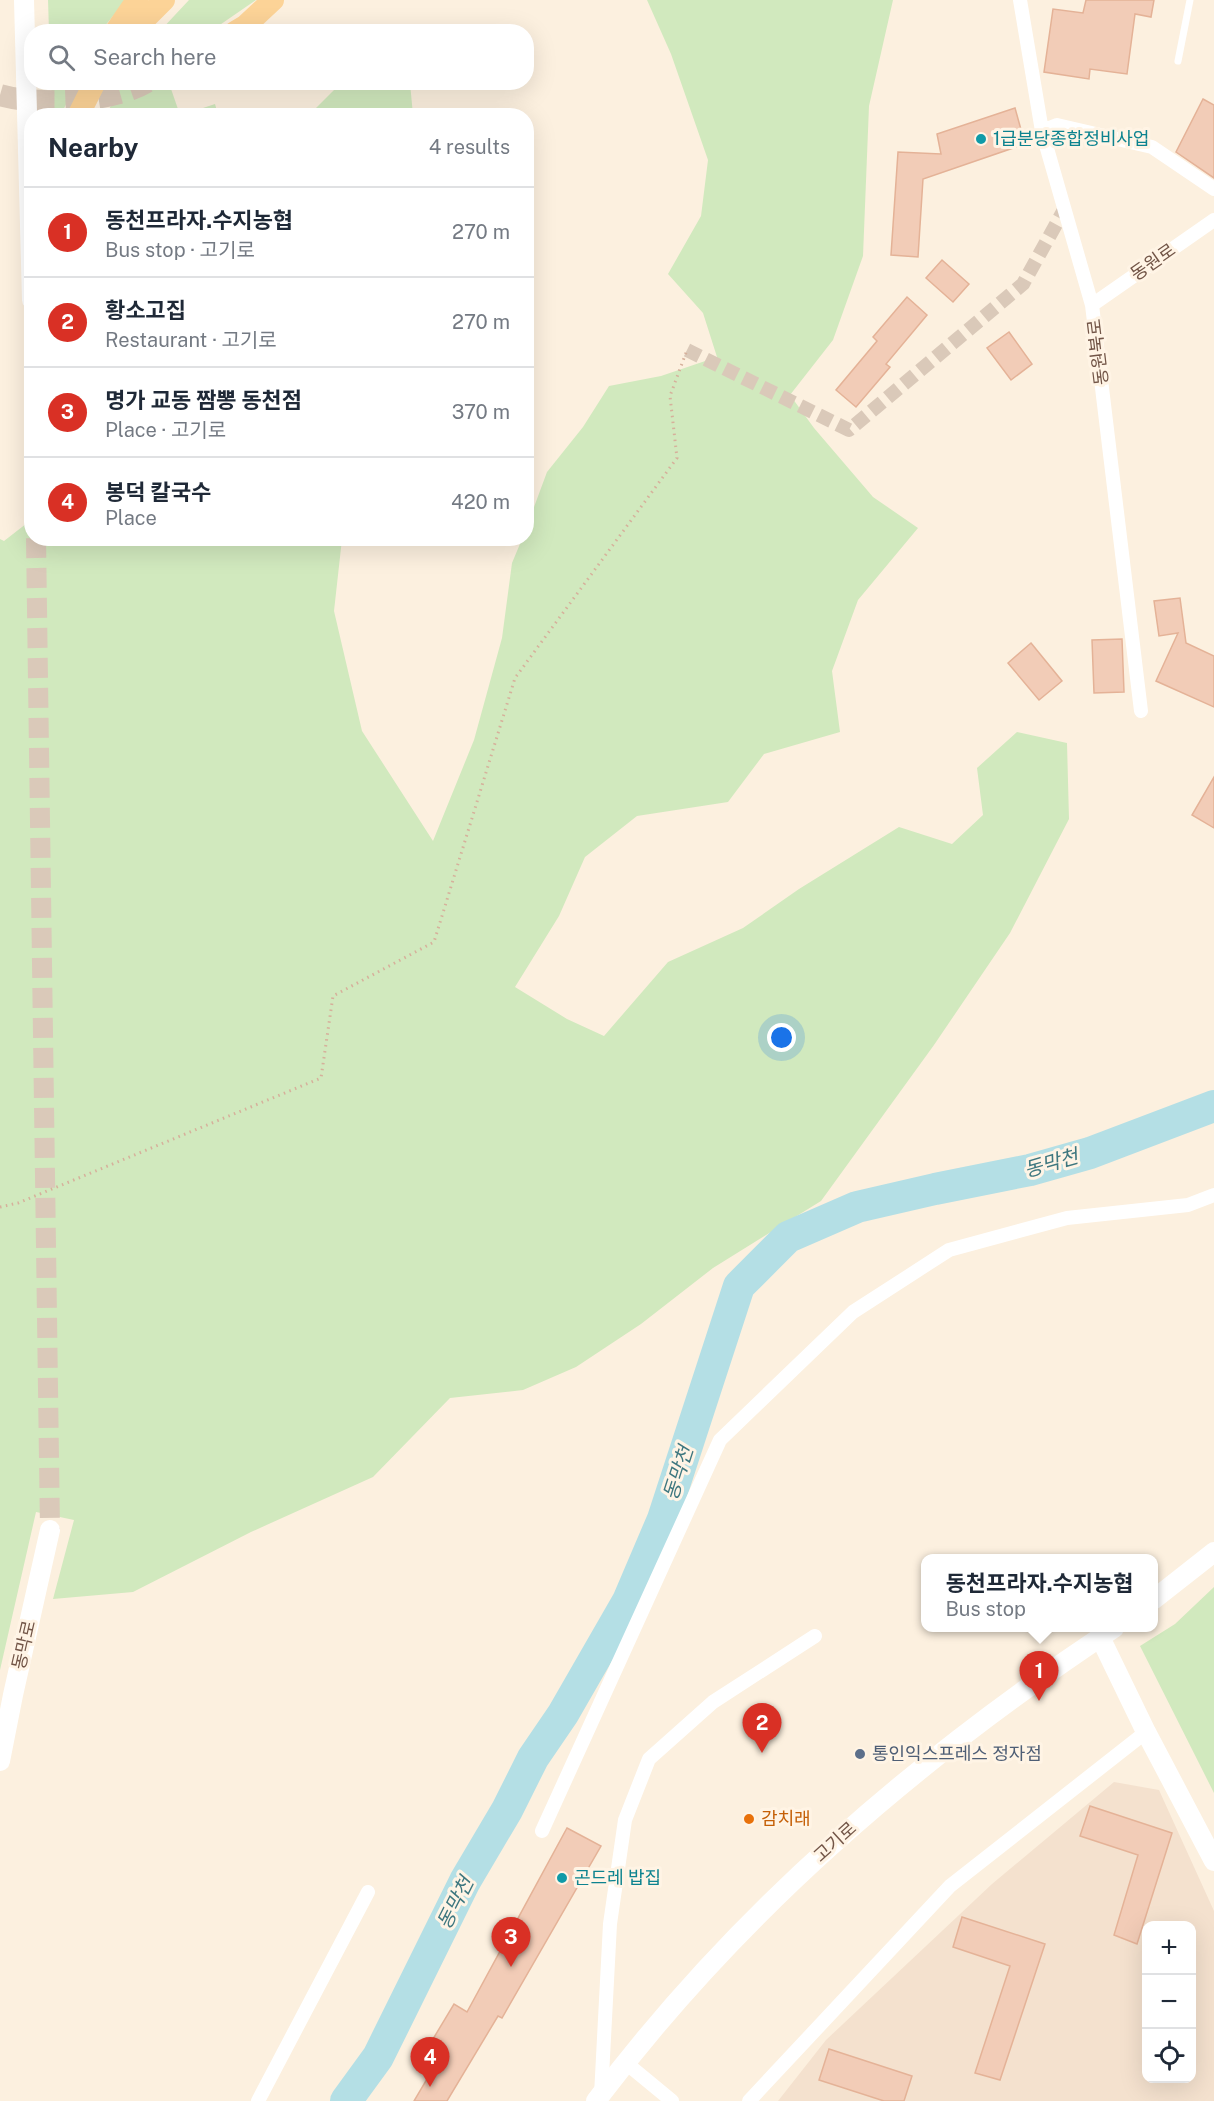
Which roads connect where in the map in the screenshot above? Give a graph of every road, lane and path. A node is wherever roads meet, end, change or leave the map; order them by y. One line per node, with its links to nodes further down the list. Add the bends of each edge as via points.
1 (24, 0): 7 (street)
2 (137, 0): 8 (main road)
3 (164, 0): 9 (main road)
4 (273, 0): 10 (main road)
5 (1020, 0): 18 (street, 동원북로)
6 (1190, 0): 11 (lane)
7 (25, 24)
8 (120, 24)
9 (140, 24)
10 (246, 24)
11 (1178, 60)
12 (26, 90): 15 (street)
13 (84, 90): 16 (main road)
14 (91, 90): 17 (main road)
15 (27, 108)
16 (78, 108)
17 (80, 108)
18 (1042, 131): 19 (street, via 1057,125 1152,147); 21 (street, 동원북로)
19 (1214, 189)
20 (1214, 220): 21 (street, 동원로)
21 (1092, 305): 23 (street, 동원북로)
22 (687, 350): 25 (path, via 670,396 677,458 515,678 434,942 333,996 321,1078)
23 (1142, 711)
24 (1214, 1195): 33 (street, via 1188,1204 1067,1218 949,1250 854,1312 720,1440)
25 (0, 1208)
26 (50, 1530): 32 (street, 동막로)
27 (1214, 1552): 28 (street)
28 (1158, 1596)
29 (1107, 1632): 31 (street); 36 (street, 고기로, via 934,1756 833,1844 716,1957)
30 (815, 1636): 37 (street, via 713,1701 649,1759 625,1820 610,1924)
31 (1146, 1732): 34 (street); 40 (street, via 950,1886)
32 (0, 1761)
33 (542, 1831)
34 (1214, 1862)
35 (368, 1892): 38 (street)
36 (626, 2063): 37 (street, 고기로); 39 (street)
37 (598, 2098)
38 (258, 2101)
39 (672, 2101)
40 (749, 2101)

